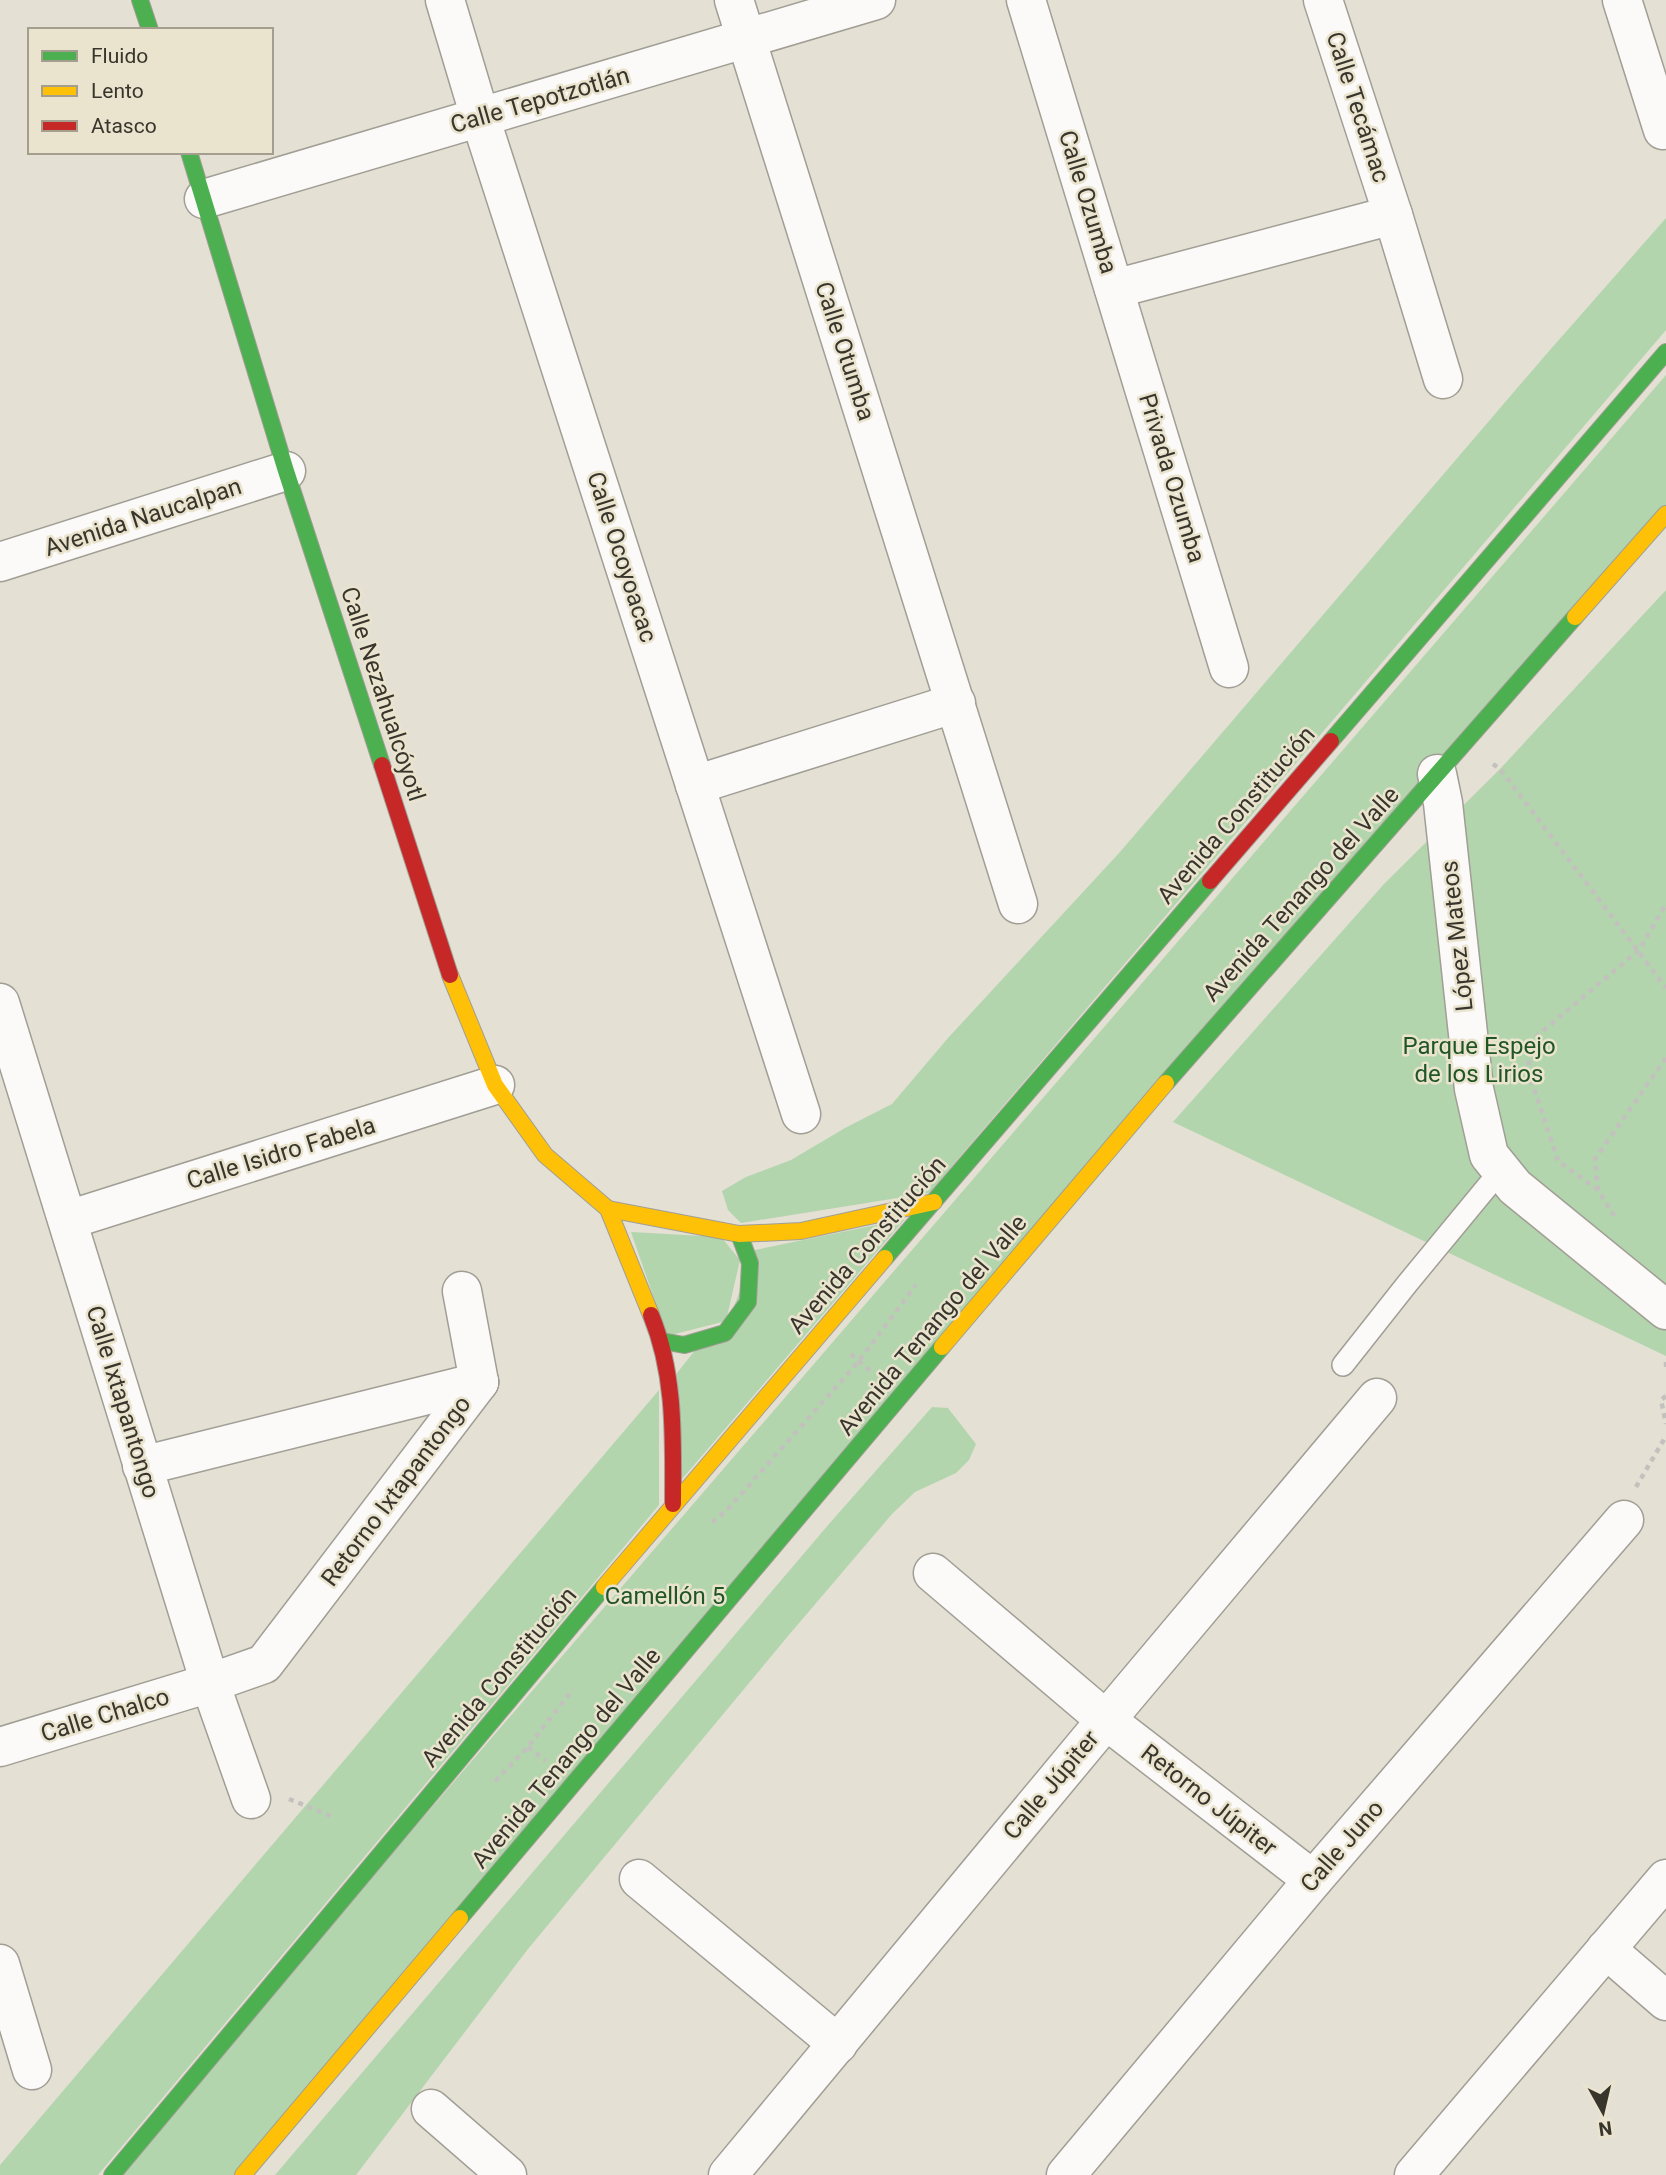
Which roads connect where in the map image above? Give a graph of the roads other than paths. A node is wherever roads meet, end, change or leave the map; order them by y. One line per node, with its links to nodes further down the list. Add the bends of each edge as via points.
1 (140, 0): 8 (main road)
2 (444, 0): 10 (street, Calle Ocoyoacac)
3 (734, 0): 9 (street, Calle Otumba)
4 (876, 0): 9 (street, Calle Tepotzotlán)
5 (1026, 0): 15 (street, Calle Ozumba)
6 (1323, 0): 14 (street, Calle Tecámac)
7 (1622, 0): 11 (street)
8 (149, 28)
9 (746, 39): 10 (street, Calle Tepotzotlán); 24 (street, Calle Otumba)
10 (480, 117): 13 (street, Calle Tepotzotlán); 26 (street, Calle Ocoyoacac)
11 (1663, 130)
12 (190, 154): 13 (main road, Calle Nezahualcóyotl)
13 (204, 199): 20 (main road, Calle Nezahualcóyotl)
14 (1393, 215): 15 (street, Calle Ozumba); 18 (street, Calle Tecámac)
15 (1114, 289): 23 (street, Privada Ozumba)
16 (1666, 352): 19 (main road, Avenida Constitución)
17 (1666, 372): 19 (main road)
18 (1443, 379)
19 (1642, 380): 32 (main road, Avenida Constitución)
20 (286, 471): 22 (street, Avenida Naucalpan); 29 (main road, Calle Nezahualcóyotl, via 452,982)
21 (1666, 514): 25 (main road, Avenida Tenango del Valle)
22 (0, 562)
23 (1229, 668)
24 (956, 702): 26 (street); 27 (street, Calle Otumba)
25 (1437, 774): 31 (street, López Mateos, via 1474,1089 1489,1155); 60 (main road, Avenida Tenango del Valle, via 1220,1019)
26 (695, 785): 30 (street, Calle Ocoyoacac)
27 (1018, 904)
28 (0, 1003): 34 (street, Calle Ixtapantongo)
29 (495, 1086): 33 (main road, Calle Nezahualcóyotl, via 545,1155); 34 (street, Calle Isidro Fabela)
30 (801, 1114)
31 (1501, 1170): 37 (street, López Mateos, via 1515,1187); 39 (lane)
32 (934, 1202): 35 (main road, Calle Nezahualcóyotl, via 801,1231); 43 (main road, Avenida Constitución)
33 (608, 1209): 35 (main road, Calle Nezahualcóyotl); 38 (main road, Calle Nezahualcóyotl)
34 (68, 1220): 42 (street, Calle Ixtapantongo)
35 (739, 1234): 38 (main road, via 750,1264 748,1303 725,1333 684,1345)
36 (462, 1292): 40 (street)
37 (1666, 1310)
38 (662, 1342): 43 (main road, Calle Nezahualcóyotl, via 673,1406)
39 (1343, 1365)
40 (480, 1382): 42 (street, Retorno Ixtapantongo); 46 (street, Retorno Ixtapantongo, via 264,1664)
41 (1377, 1398): 47 (street, Calle Júpiter)
42 (142, 1466): 46 (street, Calle Ixtapantongo)
43 (673, 1504): 59 (main road, Avenida Constitución)
44 (1623, 1520): 52 (street, Calle Juno)
45 (933, 1573): 47 (street, Retorno Júpiter)
46 (210, 1683): 48 (street, Calle Chalco); 49 (street, Calle Ixtapantongo)
47 (1105, 1720): 52 (street, Retorno Júpiter); 56 (street, Calle Júpiter)
48 (0, 1747)
49 (251, 1799)
50 (639, 1879): 56 (street)
51 (1666, 1879): 53 (street)
52 (1313, 1880): 63 (street, Calle Juno)
53 (1606, 1949): 55 (street); 64 (street)
54 (0, 1964): 57 (street)
55 (1666, 2001)
56 (838, 2044): 62 (street, Calle Júpiter)
57 (32, 2070)
58 (431, 2109): 61 (street)
59 (112, 2175)
60 (243, 2175)
61 (508, 2175)
62 (728, 2175)
63 (1066, 2175)
64 (1413, 2175)

